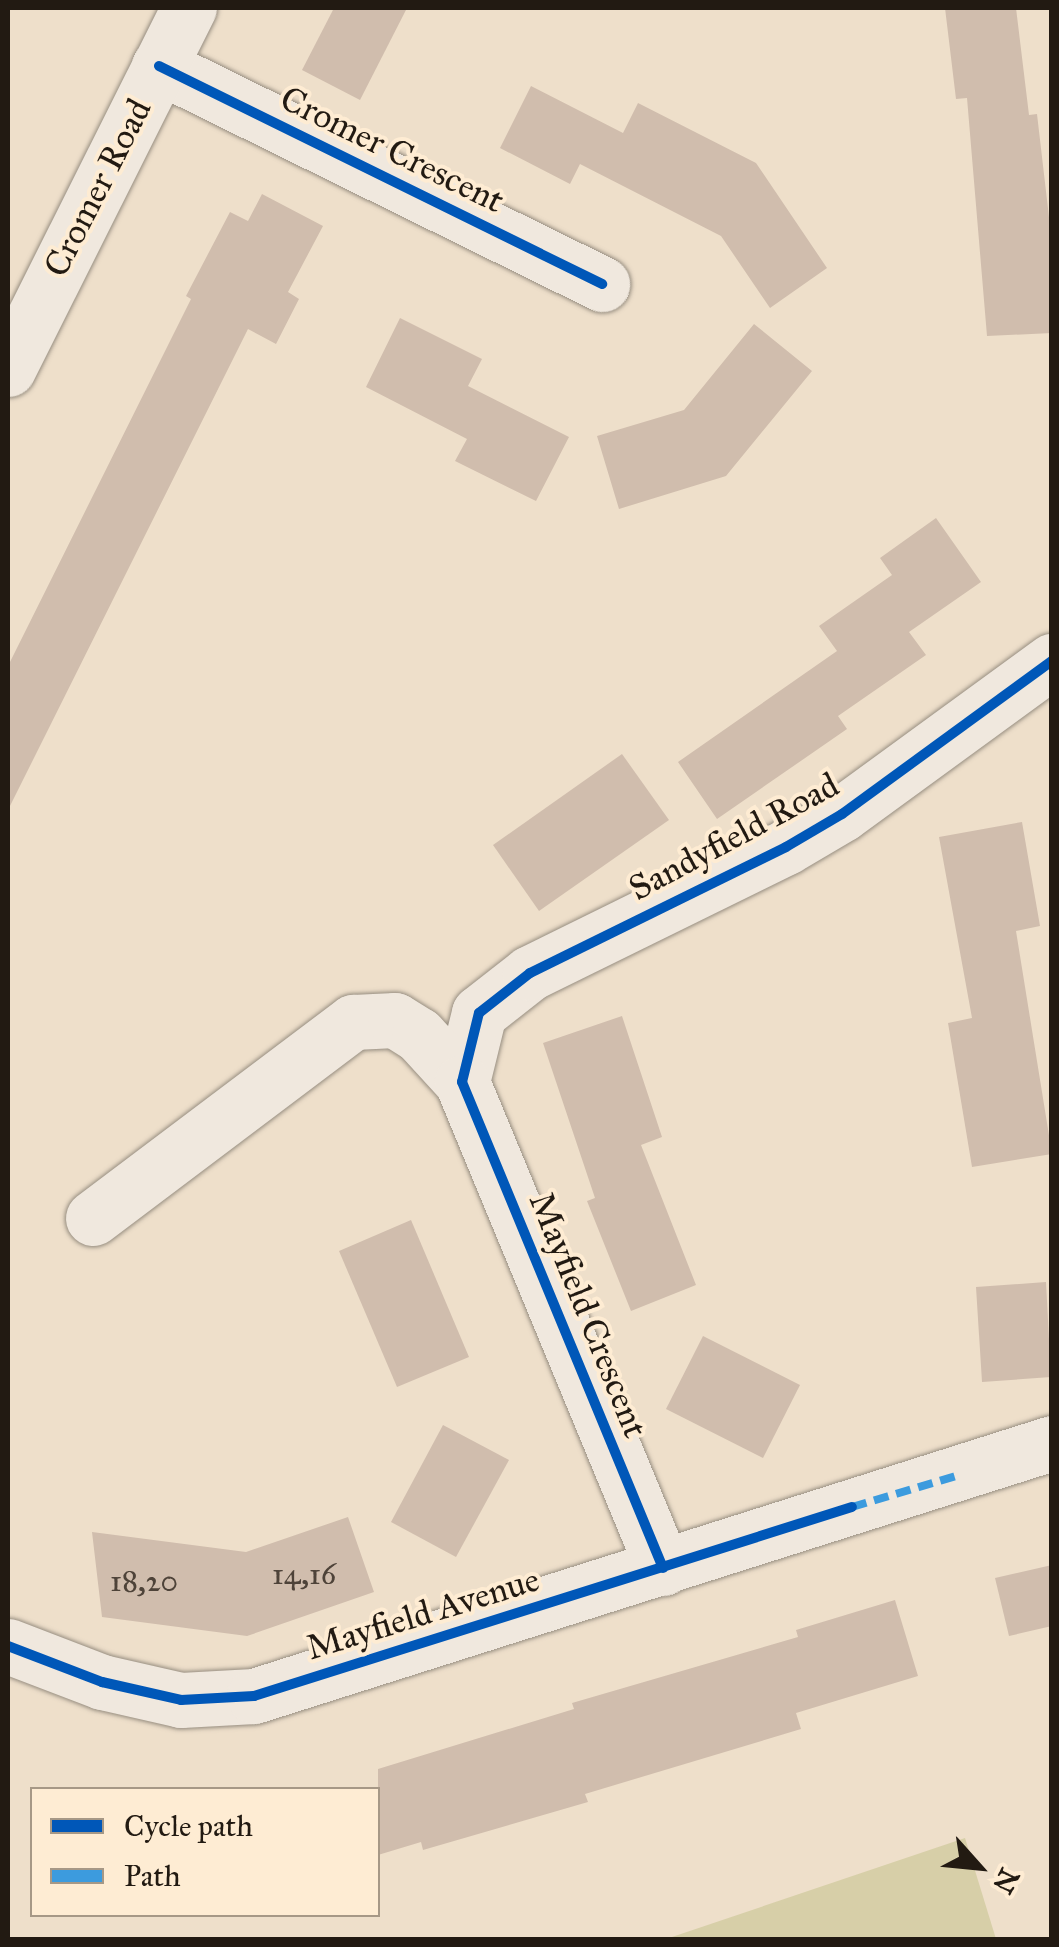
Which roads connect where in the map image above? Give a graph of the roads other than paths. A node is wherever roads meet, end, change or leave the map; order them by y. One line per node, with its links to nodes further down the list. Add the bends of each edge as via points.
1 (189, 8): 2 (street, Cromer Road)
2 (159, 66): 3 (street, Cromer Crescent); 4 (street, Cromer Road)
3 (602, 284)
4 (8, 369)
5 (1052, 661): 6 (street, Sandyfield Road, via 842,814 530,973 479,1013)
6 (462, 1082): 7 (street, Mayfield Crescent, via 419,1034 395,1020 353,1022); 9 (street, Mayfield Crescent)
7 (93, 1218)
8 (1052, 1443): 9 (street, Mayfield Avenue)
9 (663, 1568): 10 (street, Mayfield Avenue, via 254,1696 181,1700 102,1682)
10 (8, 1646)

